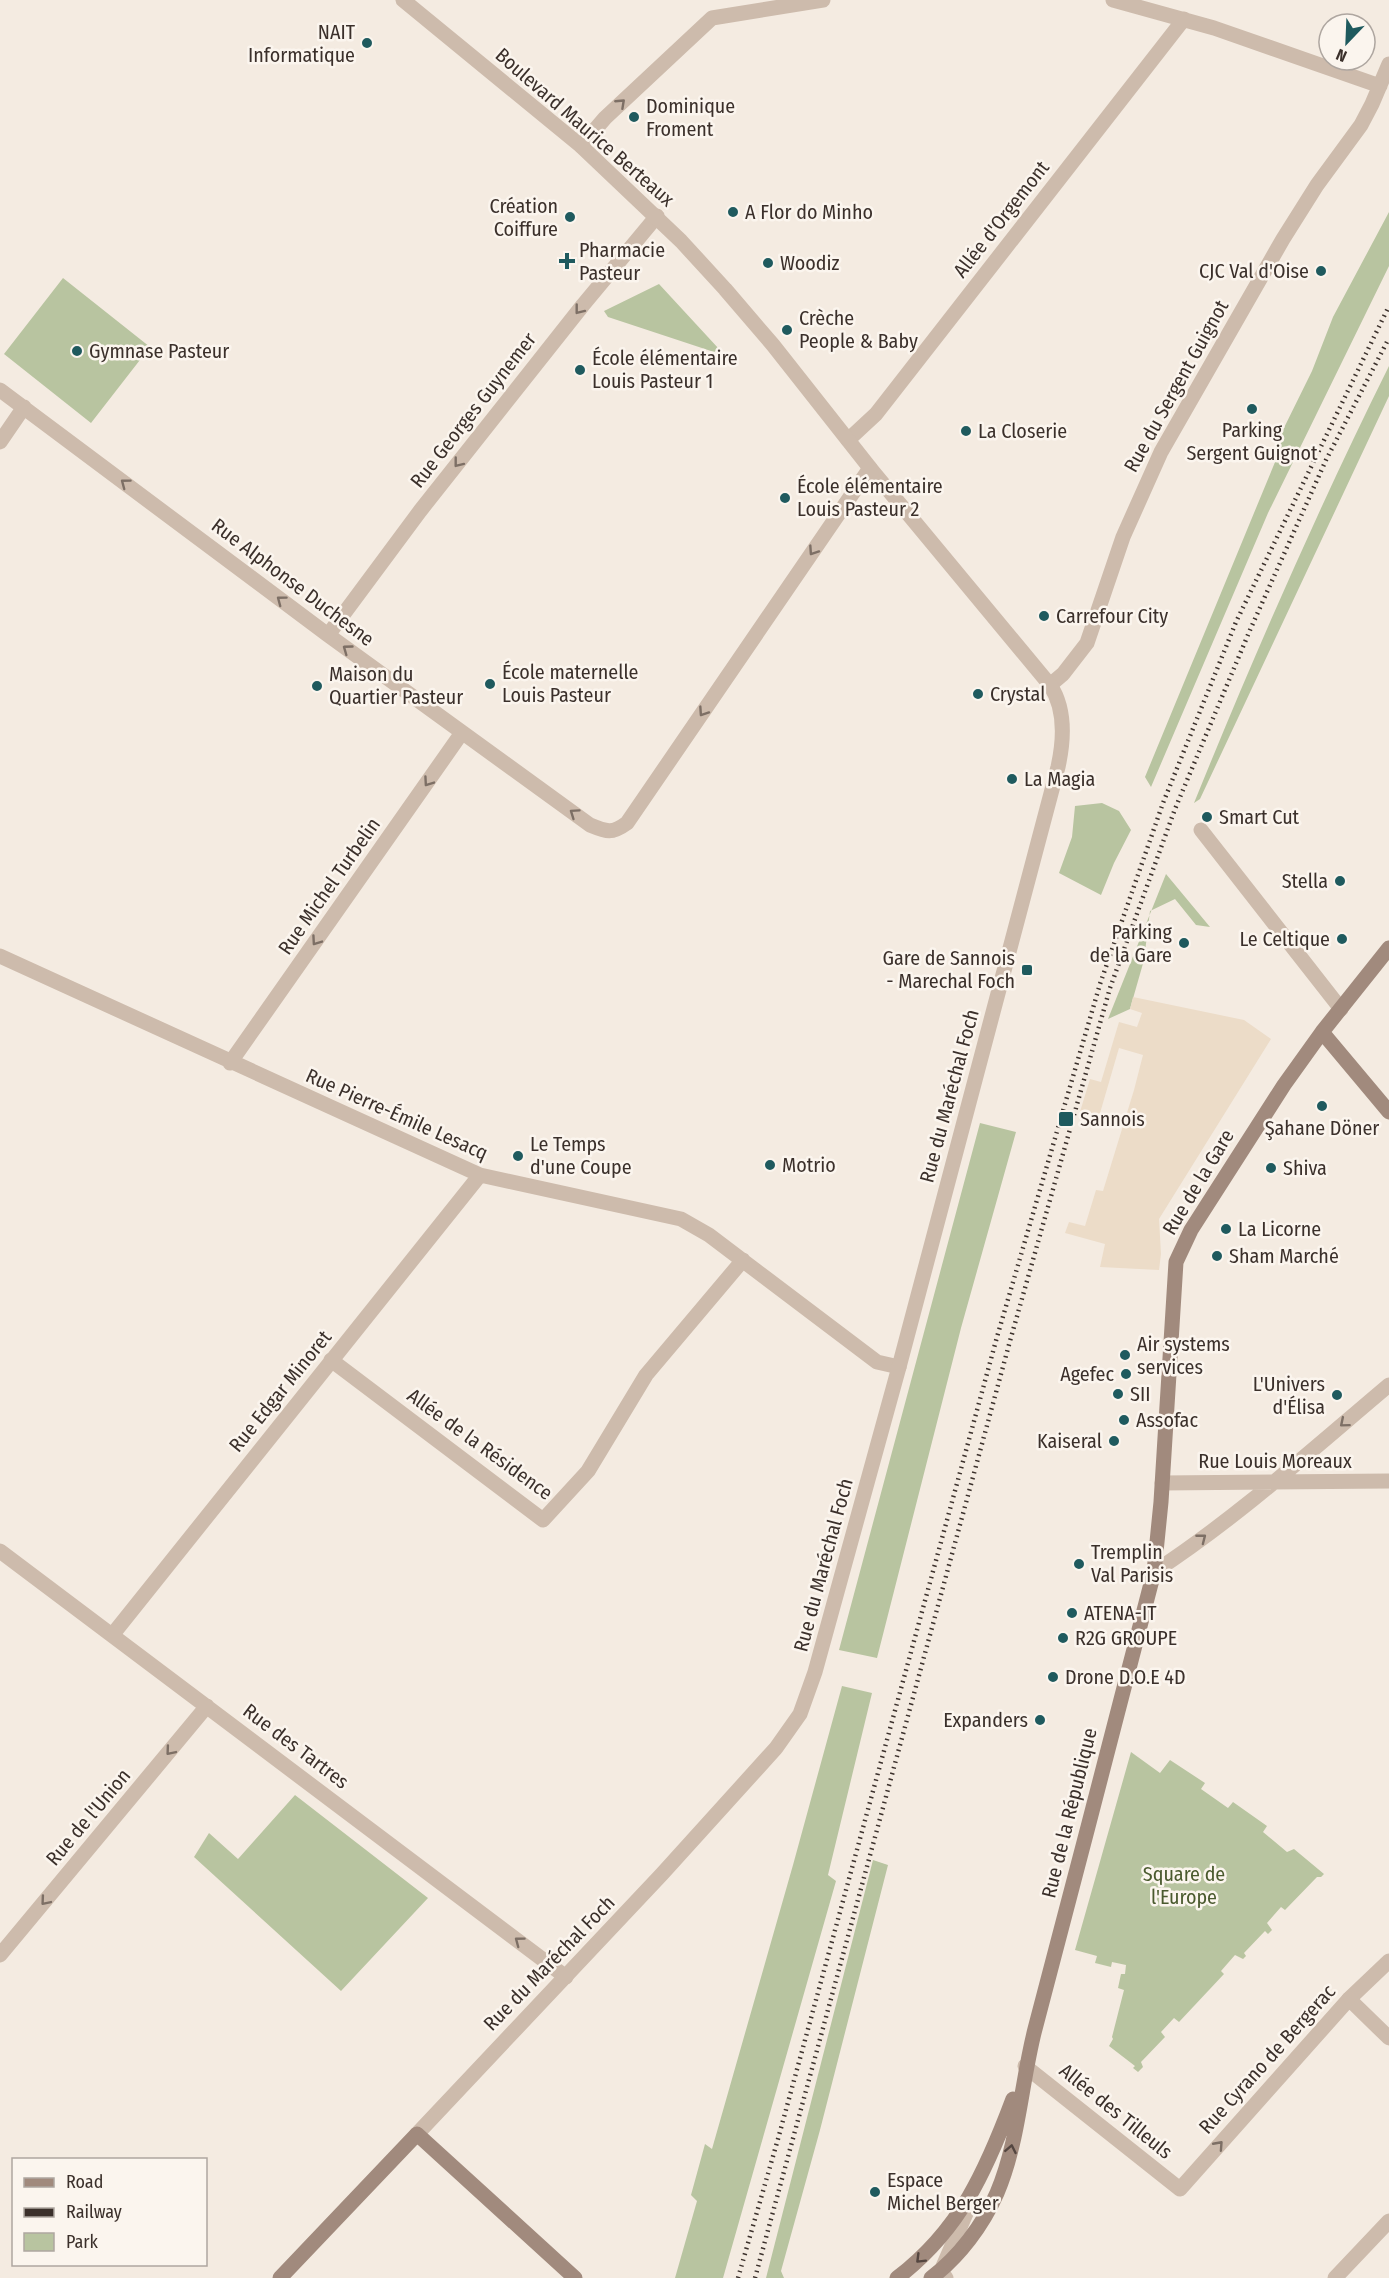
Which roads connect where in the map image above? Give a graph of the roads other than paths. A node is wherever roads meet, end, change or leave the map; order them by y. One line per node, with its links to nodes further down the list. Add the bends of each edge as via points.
1 (403, 0): 8 (street, Boulevard Maurice Berteaux)
2 (823, 0): 4 (street)
3 (1113, 0): 5 (street)
4 (791, 3): 8 (street, one-way to 4, via 605,118 712,18)
5 (1184, 20): 7 (street); 12 (street, Allée d'Orgemont, via 876,414)
6 (1389, 64): 7 (street, Rue du Sergent Guignot)
7 (1380, 86): 16 (street, Rue du Sergent Guignot, via 1361,125 1283,239 1161,452 1123,537 1087,643)
8 (582, 146): 9 (street, Boulevard Maurice Berteaux)
9 (657, 216): 12 (street, Boulevard Maurice Berteaux, via 725,289); 15 (street, Rue Georges Guynemer, one-way to 15, via 420,511)
10 (0, 390): 11 (street, Rue Alphonse Duchesne)
11 (24, 407): 13 (street); 15 (street, Rue Alphonse Duchesne, one-way to 11)
12 (848, 440): 14 (street, Boulevard Maurice Berteaux)
13 (0, 442)
14 (870, 468): 16 (street, Boulevard Maurice Berteaux); 17 (street, Rue Alphonse Duchesne, one-way to 17, via 634,814 617,830 605,831 591,825)
15 (328, 635): 17 (street, Rue Alphonse Duchesne, one-way to 15)
16 (1050, 685): 28 (street, Rue du Maréchal Foch, via 1061,710 1060,761)
17 (462, 734): 23 (street, Rue Michel Turbelin, one-way to 23)
18 (1201, 830): 21 (street)
19 (1389, 948): 21 (main road, Rue de la Gare)
20 (0, 956): 23 (street, Rue Pierre-Émile Lesacq)
21 (1341, 1009): 22 (main road, Rue de la Gare)
22 (1322, 1032): 24 (main road); 32 (main road, Rue de la Gare, via 1197,1220 1176,1262)
23 (231, 1063): 25 (street, Rue Pierre-Émile Lesacq)
24 (1389, 1112)
25 (480, 1175): 26 (street, Rue Pierre-Émile Lesacq, via 681,1219); 27 (street, Rue Edgar Minoret)
26 (743, 1260): 27 (street, Allée de la Résidence, via 646,1375 588,1471 543,1520); 28 (street, Rue Pierre-Émile Lesacq, via 878,1362)
27 (332, 1360): 35 (street, Rue Edgar Minoret)
28 (899, 1367): 39 (street, Rue du Maréchal Foch, via 800,1714 777,1748)
29 (1389, 1385): 31 (street, one-way to 31)
30 (1389, 1481): 31 (street, Rue Louis Moreaux)
31 (1273, 1482): 32 (street, Rue Louis Moreaux); 34 (street, one-way to 31)
32 (1162, 1483): 34 (main road, Rue de la République)
33 (0, 1551): 35 (street, Rue des Tartres)
34 (1154, 1572): 42 (main road, Rue de la République)
35 (113, 1634): 36 (street, Rue des Tartres)
36 (207, 1706): 37 (street, Rue de l'Union, one-way to 37); 39 (street, Rue des Tartres, one-way to 36)
37 (0, 1955)
38 (1389, 1961): 40 (street, Rue Cyrano de Bergerac)
39 (566, 1977): 43 (street, Rue du Maréchal Foch)
40 (1349, 1999): 41 (street); 45 (street, Rue Cyrano de Bergerac, one-way to 40)
41 (1389, 2038)
42 (1025, 2066): 44 (main road, Rue de la République); 45 (street, Allée des Tilleuls); 47 (main road, Rue de la République, one-way to 42, via 961,2251 996,2194 1010,2157)
43 (417, 2134): 48 (main road, Rue du Maréchal Foch); 49 (main road)
44 (991, 2157): 47 (street, Rue de la République); 50 (main road, Rue de la République, one-way to 50, via 941,2237)
45 (1180, 2189)
46 (1389, 2221): 51 (street)
47 (939, 2276)
48 (280, 2278)
49 (575, 2278)
50 (897, 2278)
51 (1335, 2278)

